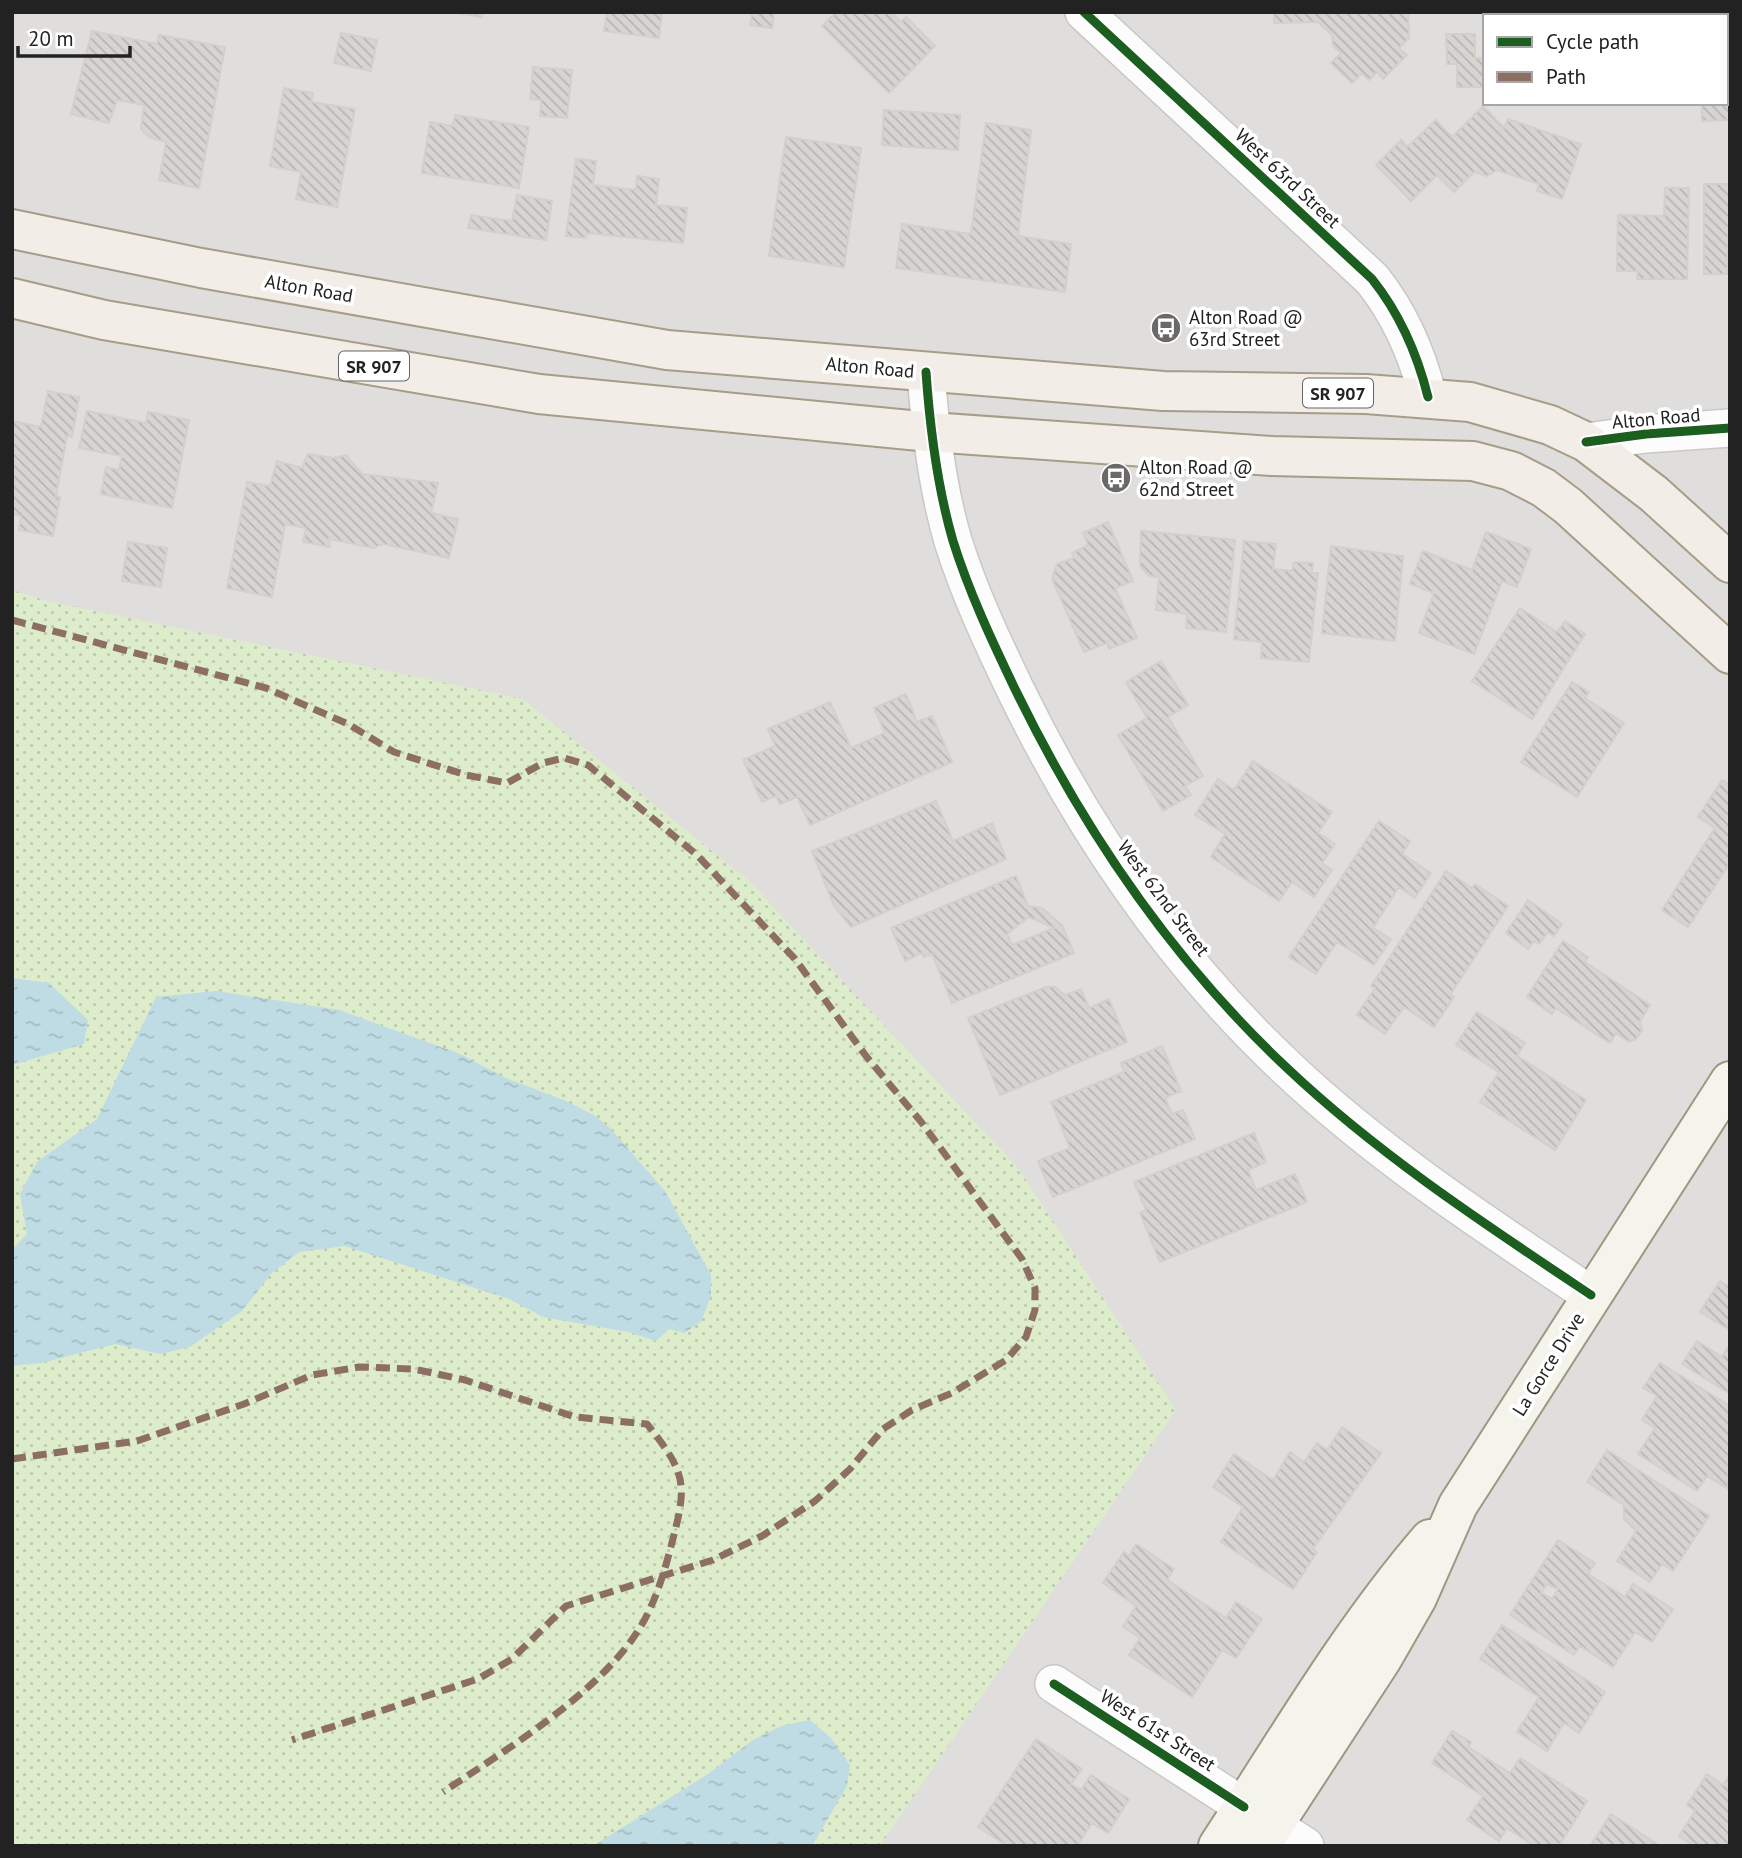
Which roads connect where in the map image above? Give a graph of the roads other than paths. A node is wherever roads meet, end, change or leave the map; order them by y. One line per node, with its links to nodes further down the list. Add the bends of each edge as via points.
1 (1084, 12): 5 (street, West 63rd Street, via 1372,279 1401,321)
2 (12, 229): 4 (main road, Alton Road / SR 907, via 201,268 667,350)
3 (12, 298): 7 (main road, SR 907, via 104,320 539,394)
4 (926, 372): 5 (main road, Alton Road / SR 907, via 1163,391); 7 (street, West 62nd Street)
5 (1428, 397): 8 (main road, Alton Road / SR 907, via 1514,413)
6 (1730, 428): 8 (street, Alton Road)
7 (930, 432): 10 (main road, SR 907, via 1272,456 1473,461 1511,471 1568,506); 12 (street, West 62nd Street, via 953,541 991,639 1077,807 1172,941 1240,1020 1317,1096 1426,1181)
8 (1586, 442): 9 (main road, SR 907, via 1637,480)
9 (1730, 563)
10 (1730, 654)
11 (1730, 1081): 12 (main road, La Gorce Drive)
12 (1591, 1295): 14 (main road, La Gorce Drive, via 1458,1506 1392,1583)
13 (1054, 1684): 14 (street, West 61st Street)
14 (1271, 1831): 15 (main road, La Gorce Drive)
15 (1218, 1846)

